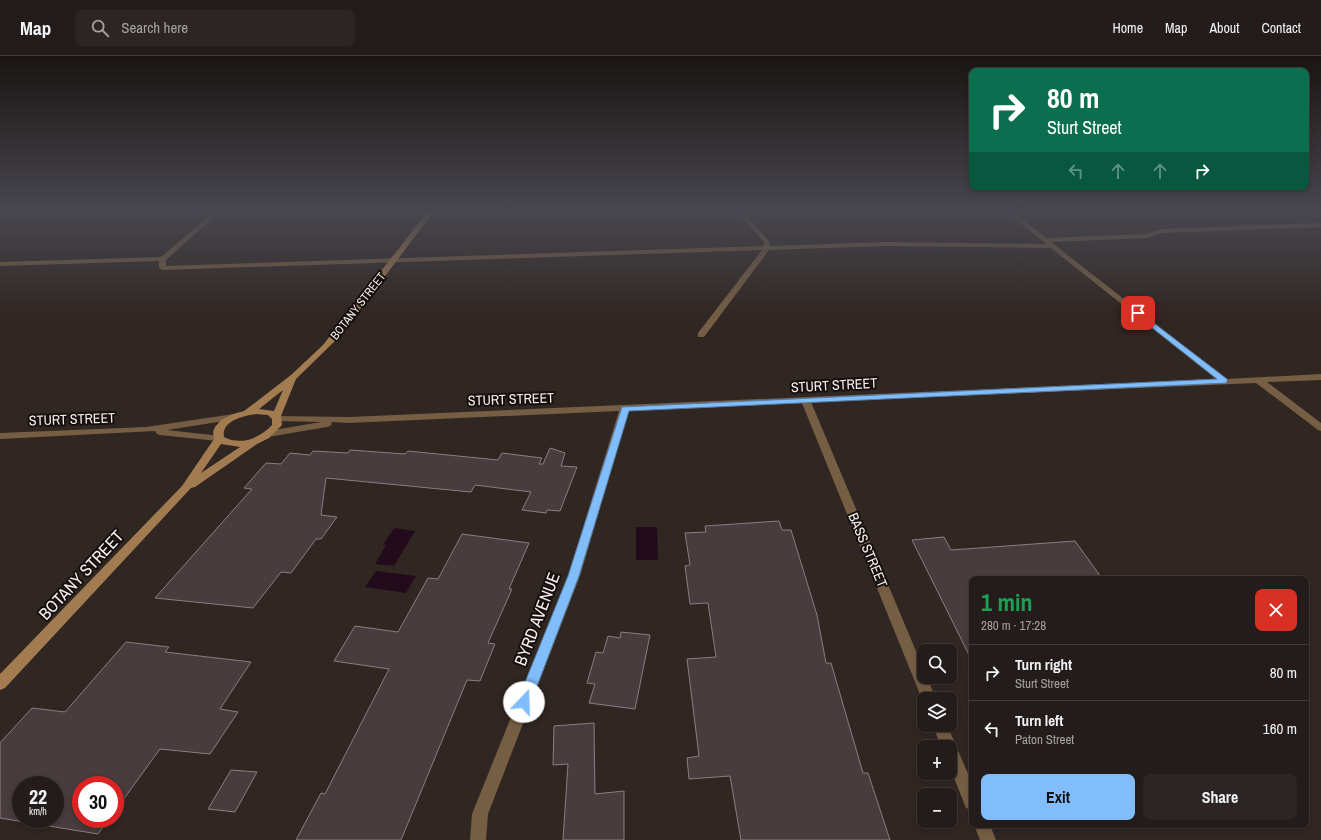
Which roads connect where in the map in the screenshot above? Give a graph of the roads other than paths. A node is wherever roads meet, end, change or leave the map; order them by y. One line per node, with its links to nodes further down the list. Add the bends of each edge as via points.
1 (1052, 246): 13 (street)
2 (177, 247): 6 (street)
3 (403, 247): 7 (street, BOTANY STREET)
4 (809, 247): 5 (street)
5 (767, 248): 7 (street); 9 (street)
6 (163, 259): 7 (street, via 162,268); 8 (street)
7 (392, 261): 11 (street, BOTANY STREET, via 336,335)
8 (0, 264)
9 (701, 335)
10 (1321, 377): 12 (street, STURT STREET)
11 (292, 379): 16 (street, BOTANY STREET); 18 (street, BOTANY STREET)
12 (1257, 379): 13 (street, STURT STREET); 20 (street)
13 (1224, 381): 14 (street, STURT STREET)
14 (806, 401): 15 (street, STURT STREET); 28 (street, BASS STREET)
15 (625, 408): 19 (street, STURT STREET); 32 (street, BYRD AVENUE, via 574,576 480,814)
16 (247, 413): 17 (street); 18 (street, via 264,411)
17 (234, 417): 21 (street, STURT STREET); 24 (street, BOTANY STREET, via 218,430)
18 (276, 417): 19 (street, STURT STREET); 22 (street, BOTANY STREET, via 277,425)
19 (349, 420): 22 (street, STURT STREET)
20 (1321, 428)
21 (146, 430): 23 (street, STURT STREET); 24 (street, STURT STREET)
22 (268, 434): 25 (street)
23 (0, 436)
24 (218, 438): 25 (street, via 230,444); 26 (street, BOTANY STREET)
25 (256, 440): 26 (street, BOTANY STREET)
26 (186, 488): 27 (street, BOTANY STREET)
27 (0, 684)
28 (926, 692)
29 (957, 765): 30 (street)
30 (969, 795)
31 (983, 828): 33 (street)
32 (478, 840)
33 (988, 840)

